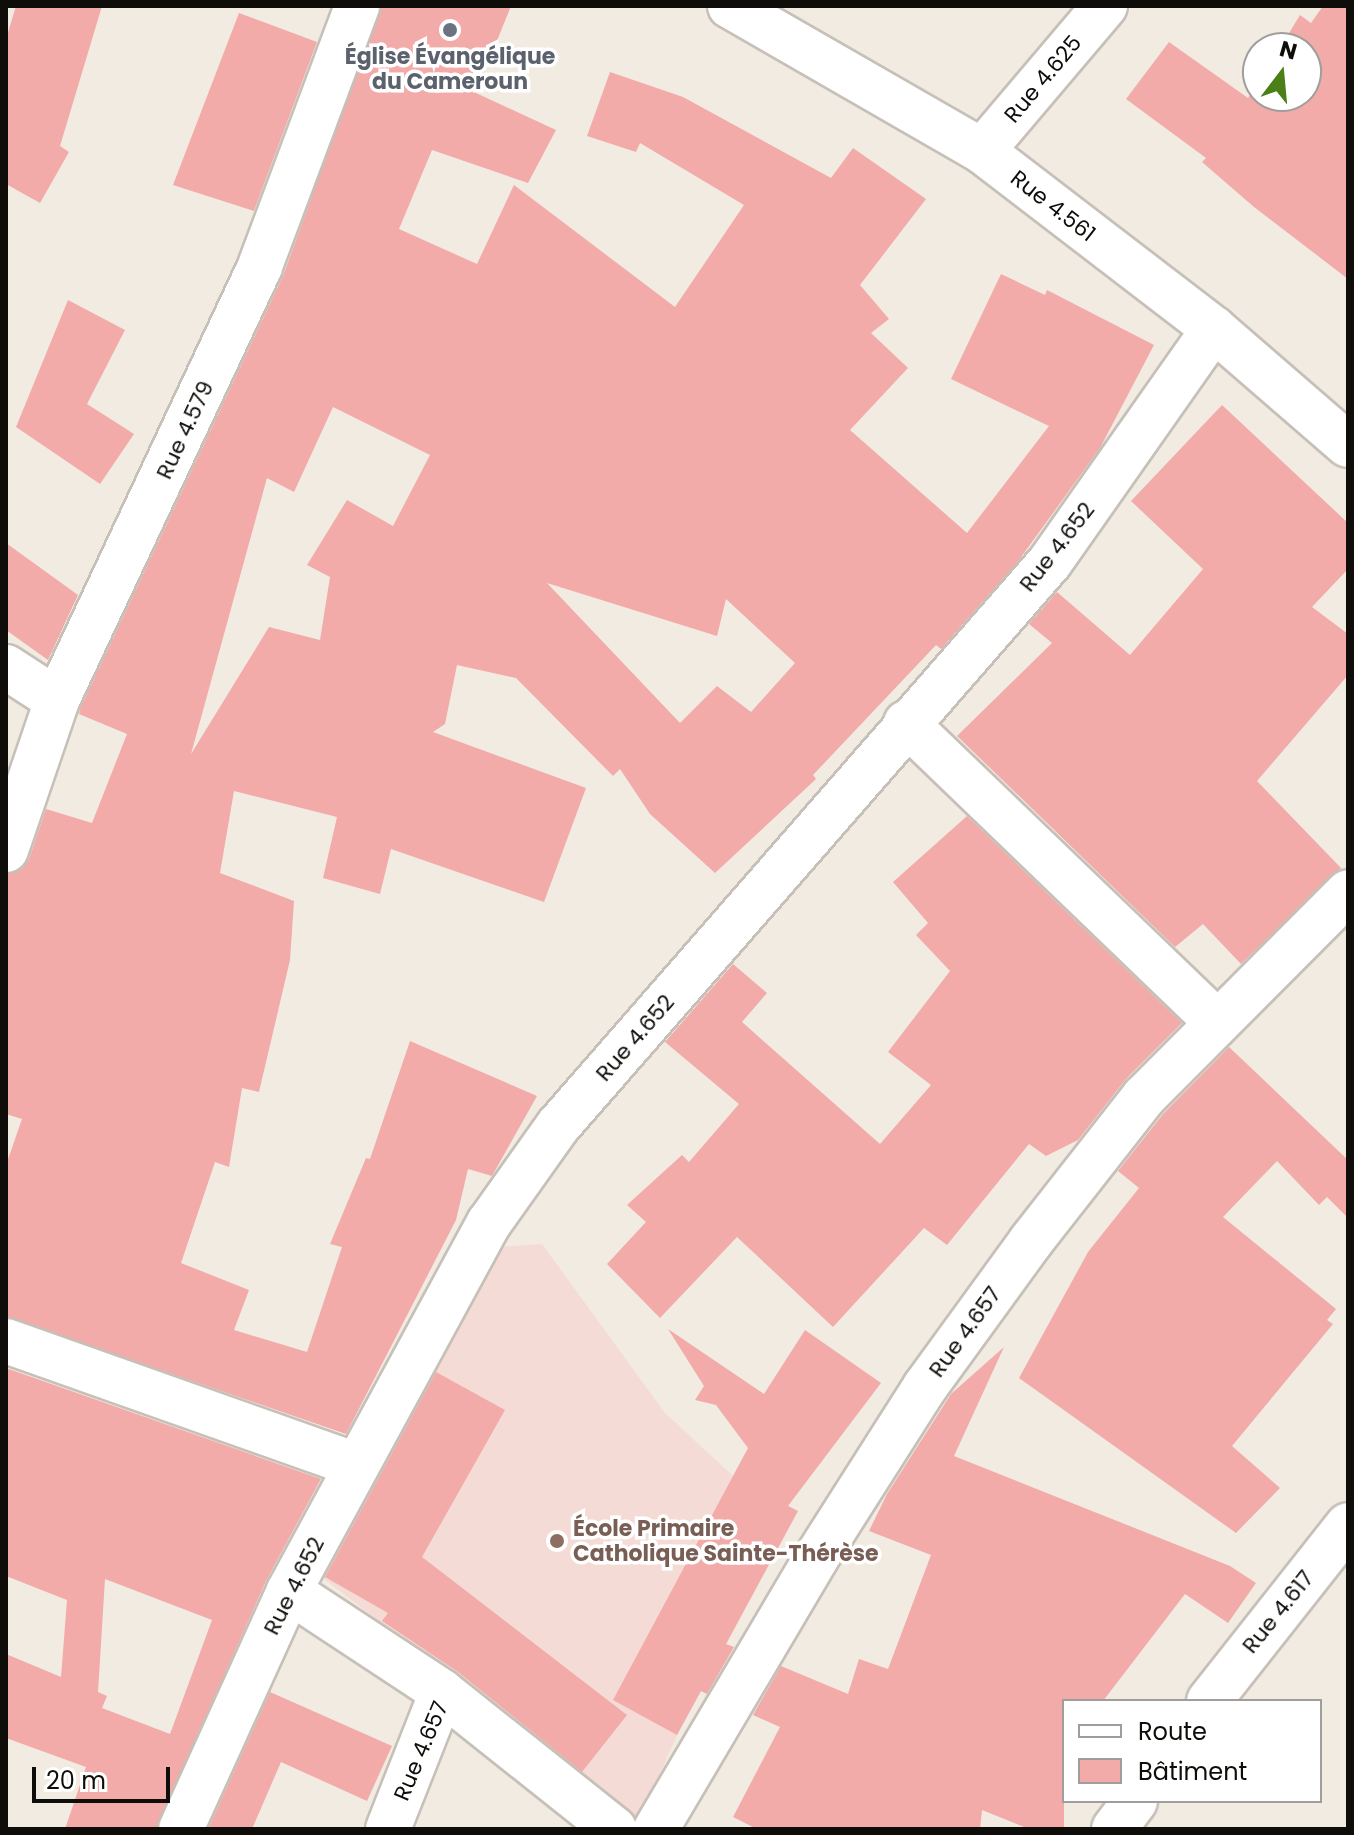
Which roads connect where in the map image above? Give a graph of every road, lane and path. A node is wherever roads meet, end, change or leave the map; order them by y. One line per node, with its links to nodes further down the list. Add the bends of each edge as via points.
1 (357, 6): 8 (street, Rue 4.579, via 260,266)
2 (730, 6): 4 (street, Rue 4.561)
3 (1105, 6): 4 (street, Rue 4.625)
4 (982, 151): 5 (street, Rue 4.561)
5 (1214, 329): 6 (street, Rue 4.561); 9 (street, Rue 4.652, via 1050,562)
6 (1348, 445)
7 (6, 667): 8 (street)
8 (57, 700): 10 (street, Rue 4.579)
9 (906, 723): 12 (street); 14 (street, Rue 4.652, via 558,1126 489,1223)
10 (6, 850)
11 (1348, 892): 12 (street, Rue 4.657)
12 (1217, 1022): 20 (street, Rue 4.657, via 1144,1097 925,1387 816,1558)
13 (6, 1341): 14 (street)
14 (357, 1465): 16 (street, Rue 4.652)
15 (1348, 1525): 18 (street, Rue 4.617)
16 (289, 1591): 17 (street); 21 (street, Rue 4.652)
17 (442, 1692): 22 (street, Rue 4.657); 23 (street, Rue 4.657)
18 (1211, 1699)
19 (1134, 1803): 24 (street)
20 (671, 1824)
21 (181, 1829)
22 (388, 1829)
23 (614, 1829)
24 (1114, 1829)

